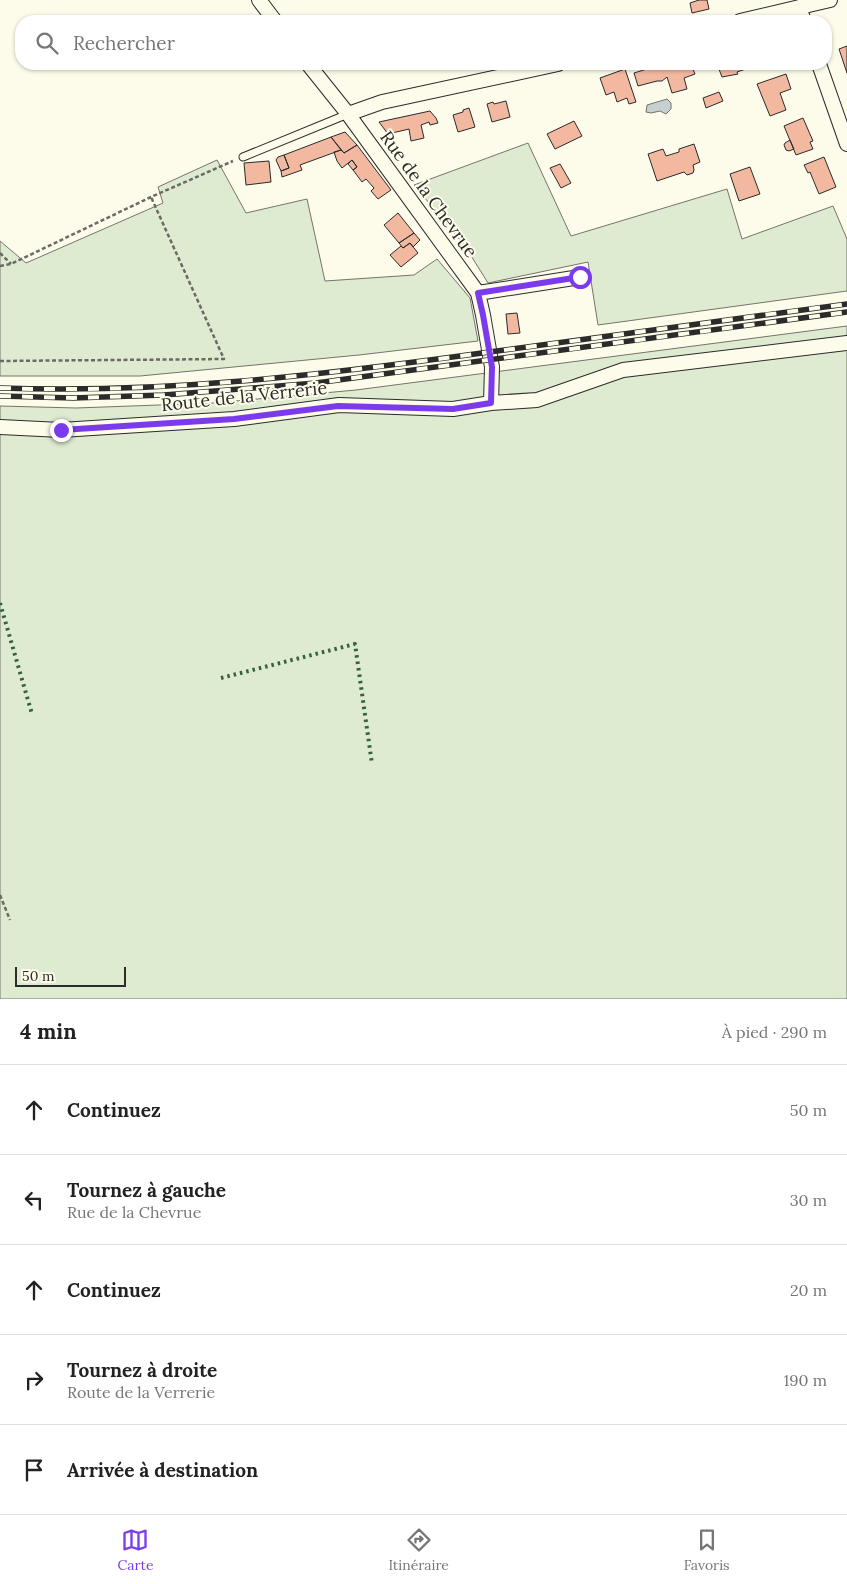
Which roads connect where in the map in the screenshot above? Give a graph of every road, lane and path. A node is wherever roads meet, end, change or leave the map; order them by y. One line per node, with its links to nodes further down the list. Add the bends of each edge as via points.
1 (259, 0): 4 (street)
2 (830, 0): 3 (street)
3 (799, 7): 5 (street); 6 (street)
4 (270, 15)
5 (765, 15)
6 (802, 15)
7 (313, 70): 10 (street, Rue de la Chevrue)
8 (530, 70): 10 (street, via 382,102)
9 (821, 70): 11 (street)
10 (348, 114): 12 (lane); 18 (street, Rue de la Chevrue)
11 (847, 144)
12 (243, 157): 13 (path)
13 (151, 197): 15 (path); 20 (path, via 224,359)
14 (0, 253): 15 (path)
15 (12, 264): 16 (path)
16 (0, 266)
17 (580, 277): 18 (street)
18 (478, 293): 21 (street, Rue de la Chevrue, via 490,360)
19 (847, 343): 21 (street, Route de la Verrerie, via 622,370 537,400)
20 (0, 360)
21 (491, 403): 22 (street, Route de la Verrerie, via 453,409 338,406 234,419 61,430)
22 (0, 427)
23 (0, 895): 24 (path)
24 (10, 920)

